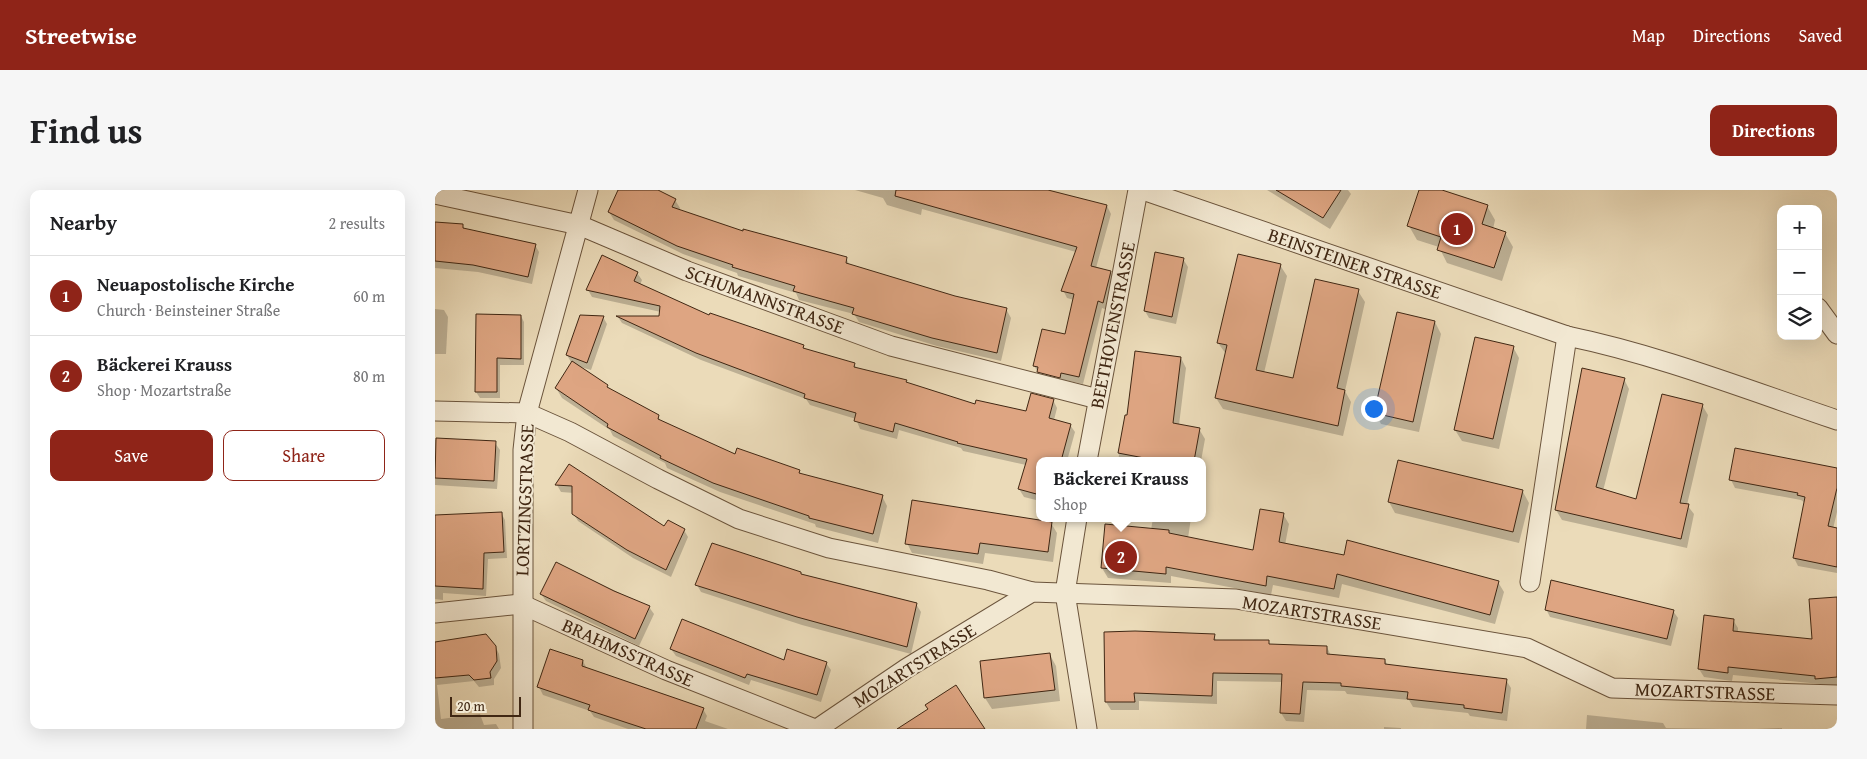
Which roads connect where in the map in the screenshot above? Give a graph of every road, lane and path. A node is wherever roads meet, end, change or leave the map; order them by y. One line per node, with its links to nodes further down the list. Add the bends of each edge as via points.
1 (588, 190): 5 (street, LORTZINGSTRASSE)
2 (1138, 190): 9 (street, BEETHOVENSTRASSE)
3 (1143, 190): 8 (street, BEINSTEINER STRASSE)
4 (435, 194): 5 (street, SCHUMANNSTRASSE)
5 (579, 225): 9 (street, SCHUMANNSTRASSE, via 687,271 891,346); 11 (street, LORTZINGSTRASSE)
6 (1822, 313): 7 (street)
7 (1837, 334)
8 (1567, 336): 12 (street, BEINSTEINER STRASSE, via 1690,371); 15 (street)
9 (1098, 399): 13 (street, BEETHOVENSTRASSE)
10 (435, 411): 11 (street)
11 (527, 414): 16 (street, via 570,432 739,519 829,548); 18 (street, LORTZINGSTRASSE, via 523,450)
12 (1837, 420)
13 (1088, 457)
14 (1076, 522): 17 (street)
15 (1530, 582)
16 (1032, 592): 17 (street, MOZARTSTRASSE); 22 (street, MOZARTSTRASSE, via 907,668)
17 (1065, 593): 20 (street, MOZARTSTRASSE, via 1236,600 1527,648 1612,688); 23 (street)
18 (521, 604): 19 (street); 21 (street, LORTZINGSTRASSE); 22 (street, BRAHMSSTRASSE, via 666,670)
19 (435, 613)
20 (1837, 696)
21 (523, 729)
22 (816, 729)
23 (1087, 729)

